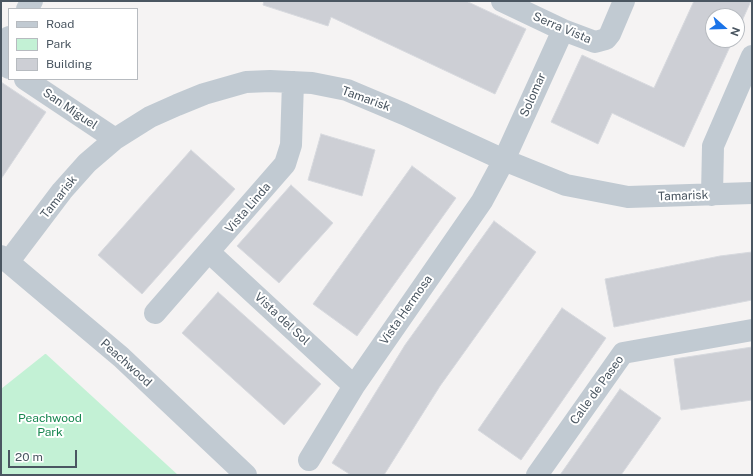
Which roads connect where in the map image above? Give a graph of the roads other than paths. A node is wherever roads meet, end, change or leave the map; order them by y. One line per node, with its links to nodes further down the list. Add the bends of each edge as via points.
1 (502, 1): 3 (street, Serra Vista)
2 (624, 1): 3 (street, Serra Vista, via 606,39 590,41)
3 (563, 30): 10 (street, Solomar)
4 (8, 38): 5 (street)
5 (1, 49)
6 (752, 56): 12 (street, via 713,146)
7 (26, 80): 9 (street, San Miguel)
8 (293, 82): 9 (street, Tamarisk, via 246,82 204,94 150,117); 10 (street, Tamarisk, via 312,83 353,93); 13 (street, Vista Linda, via 291,145 286,164)
9 (115, 139): 14 (street, Tamarisk, via 87,163)
10 (504, 160): 12 (street, Tamarisk, via 566,185 628,197); 17 (street, Vista Hermosa, via 482,201)
11 (752, 193): 12 (street, Tamarisk)
12 (712, 195)
13 (210, 252): 15 (street, Vista Linda); 17 (street, Vista del Sol)
14 (5, 259): 19 (street, Peachwood, via 121,357)
15 (155, 313)
16 (752, 330): 20 (street, Calle de Paseo, via 623,353)
17 (354, 386): 18 (street, Vista Hermosa)
18 (309, 460)
19 (246, 475)
20 (536, 475)

